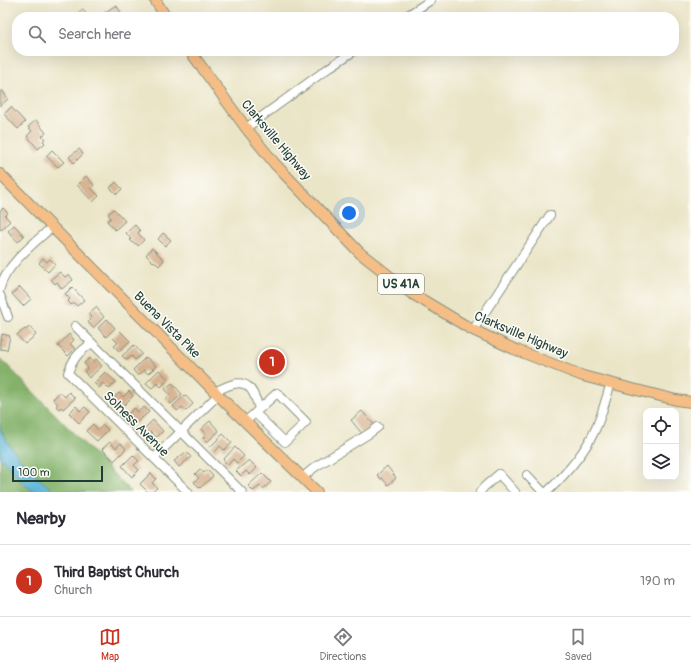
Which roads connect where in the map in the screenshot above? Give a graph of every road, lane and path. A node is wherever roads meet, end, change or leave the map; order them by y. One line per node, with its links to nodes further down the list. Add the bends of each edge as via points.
1 (155, 0): 3 (main road)
2 (431, 0): 4 (street)
3 (163, 12)
4 (413, 12)
5 (194, 56): 7 (main road, Clarksville Highway / US 41A)
6 (346, 56): 7 (street)
7 (246, 128): 15 (main road, Clarksville Highway / US 41A, via 275,164 360,253 411,293)
8 (0, 174): 10 (main road, Buena Vista Pike)
9 (550, 215): 15 (street)
10 (52, 227): 11 (street, via 10,267); 18 (main road, Buena Vista Pike)
11 (0, 288)
12 (0, 295): 13 (street)
13 (8, 317)
14 (75, 326): 16 (street)
15 (473, 330): 17 (main road, Clarksville Highway / US 41A, via 514,349)
16 (92, 343): 23 (street); 24 (street, Solness Avenue, via 73,360 68,373)
17 (611, 384): 19 (main road, Clarksville Highway / US 41A); 33 (street, via 597,428 573,464)
18 (216, 394): 20 (street, via 233,383 245,384 257,400); 21 (main road, Buena Vista Pike); 23 (street)
19 (691, 402)
20 (257, 411): 20 (street, via 277,393 306,422 286,442); 21 (street)
21 (246, 422): 26 (main road, Buena Vista Pike)
22 (378, 427): 26 (street)
23 (181, 432): 24 (street); 28 (street)
24 (154, 458): 27 (street, Solness Avenue)
25 (527, 475): 32 (street)
26 (302, 478): 29 (main road, Buena Vista Pike)
27 (188, 492)
28 (242, 492)
29 (317, 492)
30 (480, 492): 31 (street, via 499,474)
31 (515, 492)
32 (543, 492)
33 (547, 492)

